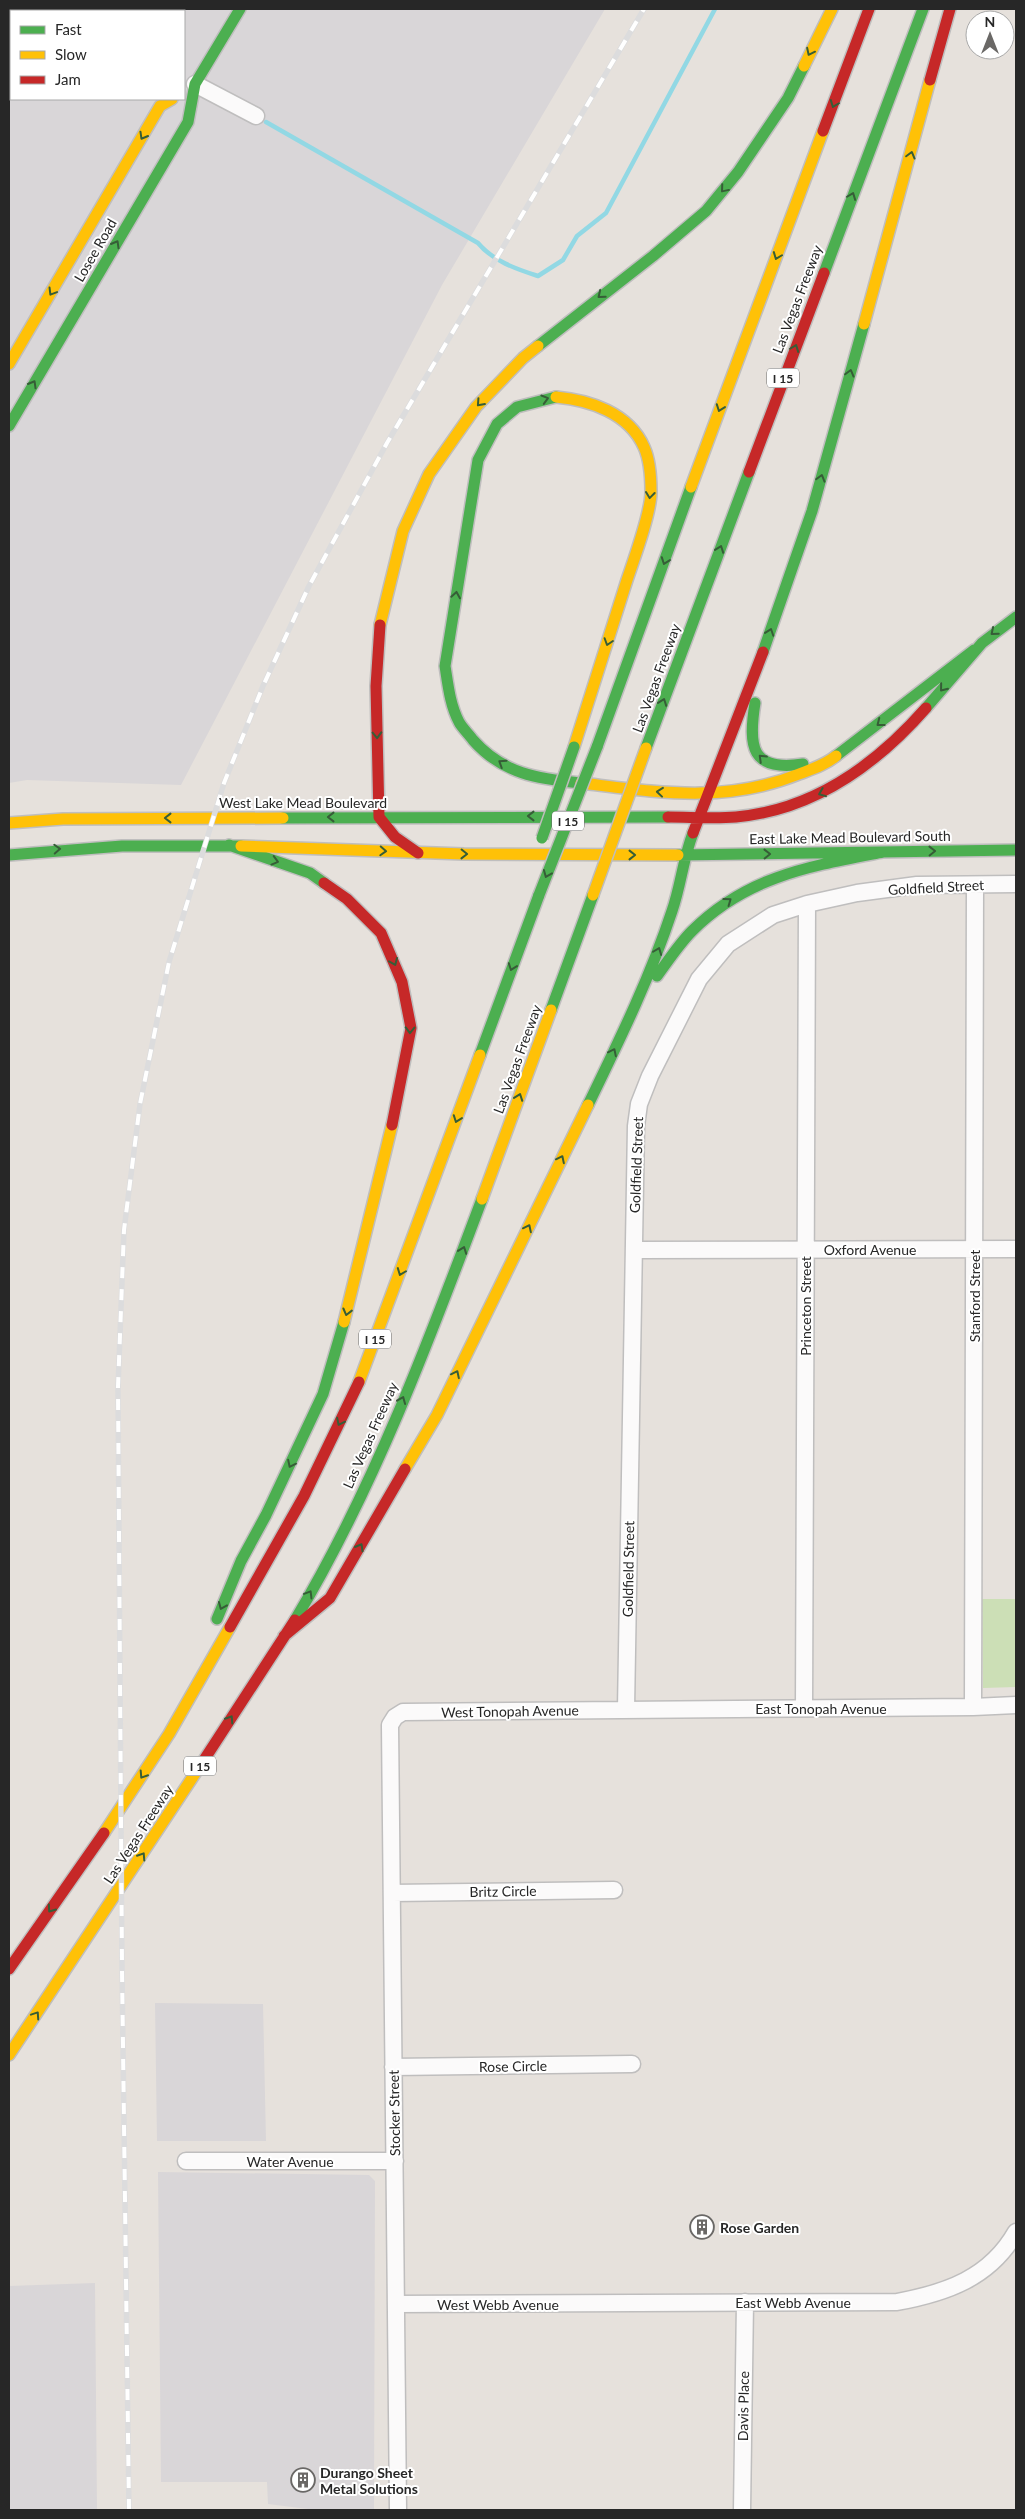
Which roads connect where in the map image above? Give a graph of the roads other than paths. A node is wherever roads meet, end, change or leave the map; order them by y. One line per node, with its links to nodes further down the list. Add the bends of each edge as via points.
1 (240, 9): 6 (main road, Losee Road)
2 (832, 9): 21 (main road, one-way to 21, via 788,98 738,172 706,211 523,358 476,407 429,474 403,531 380,620 376,686)
3 (869, 9): 34 (main road, Las Vegas Freeway / I 15, one-way to 34, bridge, via 732,374 598,747)
4 (924, 9): 40 (main road, Las Vegas Freeway / I 15, one-way to 4, bridge, via 331,1554 397,1414 453,1278 646,748)
5 (950, 9): 17 (main road, one-way to 5, via 812,511)
6 (188, 85): 8 (street); 12 (main road, Losee Road, one-way to 6, via 188,122)
7 (170, 100): 9 (main road, Losee Road, one-way to 9, via 160,106)
8 (256, 116)
9 (68, 264): 10 (main road); 13 (main road, Losee Road, one-way to 13)
10 (71, 282)
11 (38, 349): 12 (main road, via 41,358)
12 (47, 361): 14 (main road, Losee Road, one-way to 12)
13 (9, 364)
14 (9, 426)
15 (1016, 617): 16 (main road, one-way to 16)
16 (974, 650): 18 (main road, one-way to 18); 20 (main road, West Lake Mead Boulevard, one-way to 20, via 907,731 852,778 829,791 764,814)
17 (754, 678): 18 (main road, one-way to 17, via 829,756 795,766 772,767 754,749 751,739 756,698); 19 (main road)
18 (855, 742): 19 (main road, via 829,762 784,780 738,792)
19 (709, 793): 20 (main road); 29 (main road, one-way to 29, bridge, via 678,794 542,779 516,772 484,752 459,723 450,699 445,666 478,460 497,424 517,407 553,397 578,399 611,411 630,427 644,447 651,485 635,556 574,747)
20 (699, 816): 21 (main road, West Lake Mead Boulevard, one-way to 21); 28 (main road)
21 (379, 817): 22 (main road, West Lake Mead Boulevard, one-way to 22, via 63,818); 26 (main road, via 395,837)
22 (9, 823)
23 (229, 845): 26 (main road, one-way to 26); 27 (main road, one-way to 23, via 50,849); 46 (main road, one-way to 46, via 310,873 347,898 381,933 402,982 411,1028 376,1196 324,1394 241,1561)
24 (1016, 850): 25 (main road, East Lake Mead Boulevard South, one-way to 24)
25 (883, 852): 28 (main road, East Lake Mead Boulevard South, one-way to 25); 35 (main road, one-way to 25, via 691,932 744,890 796,869)
26 (418, 853): 28 (main road, East Lake Mead Boulevard South, one-way to 28)
27 (9, 855)
28 (684, 855): 35 (main road, one-way to 28, via 673,908)
29 (532, 867)
30 (1016, 884): 31 (street, Goldfield Street)
31 (976, 885): 33 (street, Goldfield Street, via 917,885); 36 (street, Stanford Street)
32 (524, 903): 34 (main road)
33 (807, 904): 38 (street, Goldfield Street, via 773,915 728,944 699,978 650,1076 639,1104 636,1126); 39 (street, Princeton Street)
34 (529, 921): 46 (main road, Las Vegas Freeway / I 15, one-way to 46, via 357,1388 304,1496)
35 (640, 997): 40 (main road, one-way to 35, via 330,1598 437,1415)
36 (974, 1249): 37 (street, Oxford Avenue); 39 (street, Oxford Avenue); 42 (street, Stanford Street)
37 (1016, 1249)
38 (634, 1250): 39 (street, Oxford Avenue); 44 (street, Goldfield Street)
39 (806, 1250): 43 (street, Princeton Street)
40 (284, 1636): 50 (main road, Las Vegas Freeway / I 15, one-way to 40)
41 (1016, 1705): 42 (street, East Tonopah Avenue)
42 (973, 1707): 43 (street, East Tonopah Avenue)
43 (804, 1708): 44 (street, East Tonopah Avenue)
44 (626, 1709): 45 (street, West Tonopah Avenue, via 403,1712)
45 (395, 1717): 48 (street, Stocker Street, via 390,1725)
46 (169, 1734): 49 (main road, Las Vegas Freeway / I 15, one-way to 49, via 130,1796)
47 (614, 1890): 48 (street, Britz Circle)
48 (392, 1893): 52 (street, Stocker Street)
49 (9, 1969)
50 (9, 2055)
51 (632, 2064): 52 (street, Rose Circle)
52 (394, 2067): 54 (street, Stocker Street)
53 (186, 2161): 54 (street, Water Avenue)
54 (395, 2161): 58 (street, Stocker Street)
55 (1016, 2232): 56 (street, East Webb Avenue, via 999,2255 980,2271 944,2292 897,2302)
56 (745, 2302): 57 (street, East Webb Avenue); 60 (street, Davis Place)
57 (599, 2303): 58 (street, West Webb Avenue)
58 (396, 2304): 59 (street, Stocker Street)
59 (398, 2510)
60 (742, 2510)

